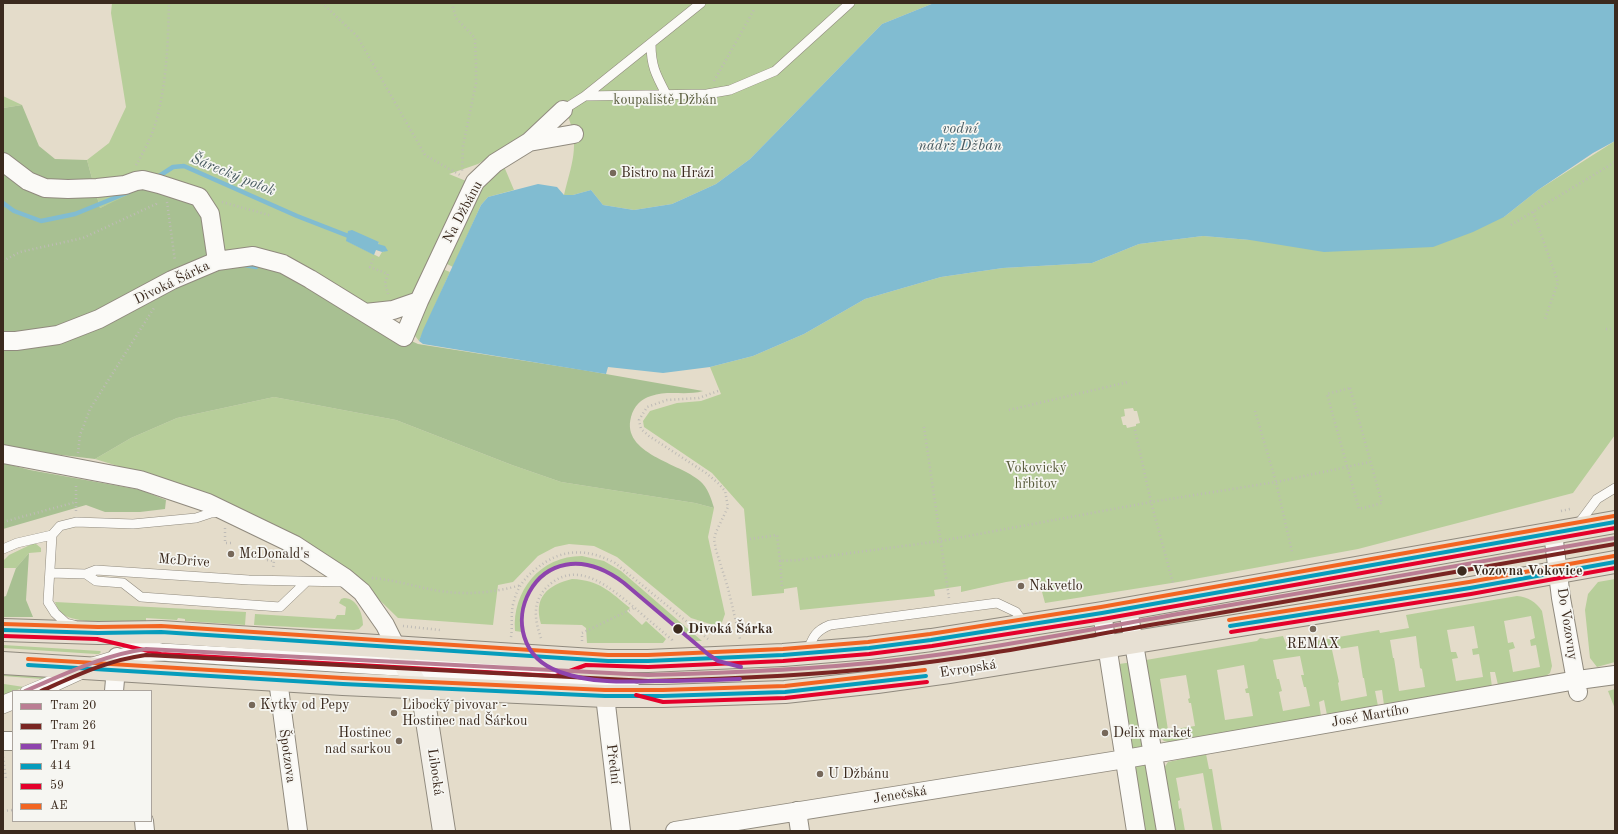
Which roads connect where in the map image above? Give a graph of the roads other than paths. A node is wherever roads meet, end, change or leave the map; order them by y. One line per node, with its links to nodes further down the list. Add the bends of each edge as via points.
1 (701, 3): 3 (lane)
2 (850, 3): 4 (lane, via 775,71 730,90 707,94)
3 (651, 44): 4 (lane, via 654,73); 5 (lane)
4 (666, 94): 5 (lane)
5 (585, 96): 6 (lane)
6 (563, 110): 8 (street, Na Džbánu)
7 (574, 134): 8 (street, Na Džbánu)
8 (529, 142): 11 (street, Na Džbánu, via 495,163 475,182)
9 (3, 162): 10 (street, Divoká Šárka, via 28,181 45,188 68,190 125,185 136,180 199,197 210,214)
10 (218, 261): 12 (street, Na Džbánu, via 253,256 283,264); 13 (street, Divoká Šárka, via 172,280 100,319 58,335 16,341)
11 (419, 301): 12 (street, via 393,310); 12 (street, Na Džbánu, via 404,337)
12 (365, 313)
13 (3, 340)
14 (3, 454): 16 (street, via 77,473 140,480 208,503)
15 (1615, 488): 18 (lane, via 1597,499)
16 (225, 512): 19 (lane, via 196,518 133,524 76,522 60,526); 27 (street, via 295,544)
17 (1615, 522): 18 (main road, Evropská)
18 (1563, 531): 24 (street, Do Vozovny); 29 (main road, Evropská)
19 (52, 535): 20 (lane); 25 (lane)
20 (17, 543): 21 (lane); 22 (lane)
21 (3, 549)
22 (3, 556)
23 (1615, 562): 24 (main road, Evropská)
24 (1559, 571): 34 (main road, Evropská); 43 (street, Do Vozovny, via 1561,598)
25 (50, 573): 26 (lane); 33 (lane, via 48,602 55,613 66,623)
26 (86, 574): 28 (lane, McDrive, via 96,570); 28 (lane, via 96,581 123,583 141,597 252,606 280,607)
27 (359, 580): 28 (lane, McDrive); 40 (street, via 362,592 385,625)
28 (306, 582)
29 (1128, 609): 30 (main road, Evropská); 34 (street)
30 (1102, 613): 31 (main road, Evropská); 35 (street)
31 (1026, 626): 37 (main road, Evropská, via 908,643); 37 (lane, via 1016,612 997,603 830,625 819,629)
32 (3, 630): 33 (main road, Evropská)
33 (98, 633): 36 (lane); 39 (lane, via 110,640 116,648); 40 (main road, Evropská, via 162,632)
34 (1134, 642): 35 (main road, Evropská); 48 (street)
35 (1107, 646): 47 (main road, Evropská, via 949,672 819,689); 49 (street)
36 (161, 648): 39 (lane, via 136,650); 40 (lane)
37 (807, 653): 40 (main road, Evropská, via 648,661 583,653)
38 (3, 663): 39 (main road, Evropská)
39 (108, 667): 40 (lane, via 140,657 161,656); 42 (main road, Evropská); 44 (lane); 45 (lane)
40 (407, 667): 42 (main road, Evropská); 46 (main road, Evropská); 47 (lane, via 553,681 616,683); 52 (street, Libocká, via 426,713)
41 (1615, 675): 43 (street, José Martího)
42 (278, 680): 51 (street, Špotzova)
43 (1577, 686): 48 (street, José Martího)
44 (28, 690)
45 (49, 690)
46 (604, 696): 47 (main road, Evropská); 53 (street, Přední)
47 (663, 696)
48 (1153, 754): 49 (street, José Martího); 57 (street)
49 (1125, 759): 50 (street, Jenečská); 56 (street)
50 (797, 812): 54 (street, Jenečská); 55 (street)
51 (298, 831)
52 (444, 831)
53 (621, 831)
54 (675, 831)
55 (800, 831)
56 (1136, 831)
57 (1166, 831)

